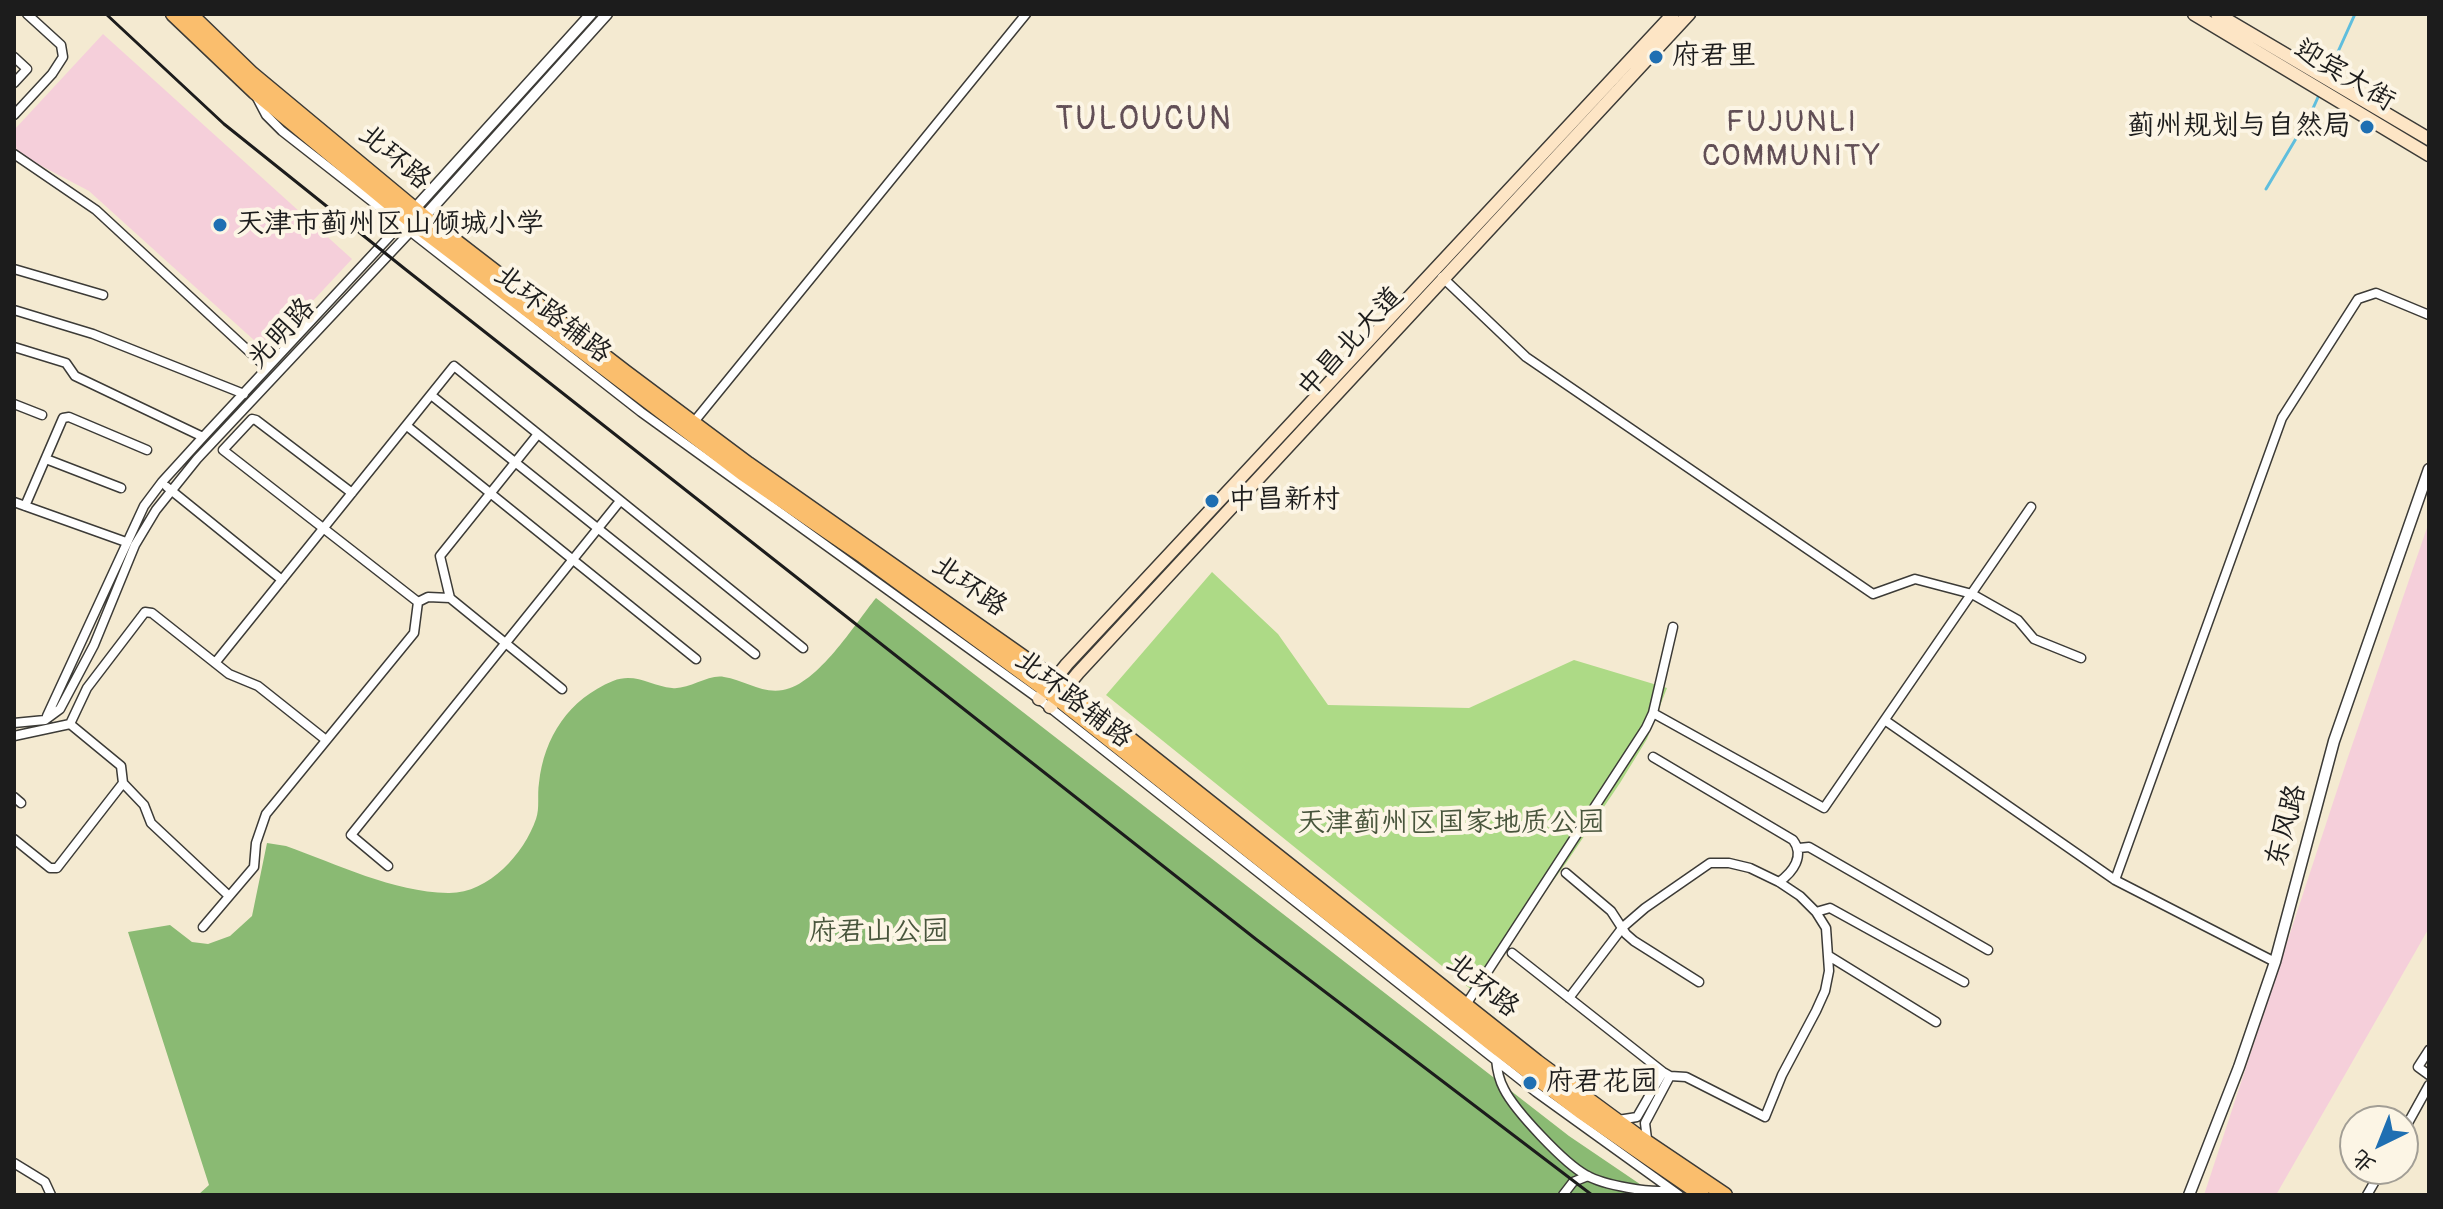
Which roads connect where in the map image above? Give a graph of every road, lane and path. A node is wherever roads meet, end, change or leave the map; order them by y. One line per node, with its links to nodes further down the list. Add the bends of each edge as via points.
1 (27, 14): 15 (street, via 61,45 63,57)
2 (173, 14): 19 (highway, 北环路, via 255,92)
3 (190, 14): 19 (highway, 北环路)
4 (591, 14): 19 (street, 光明路)
5 (607, 14): 19 (street, 光明路)
6 (1026, 14): 31 (street)
7 (1673, 14): 21 (main road, 中昌北大道)
8 (1689, 14): 21 (main road, 中昌北大道)
9 (2194, 14): 12 (main road, 迎宾大街)
10 (2217, 14): 12 (main road, 迎宾大街)
11 (14, 57): 13 (street, via 27,69)
12 (2315, 80): 14 (main road, 迎宾大街)
13 (14, 83)
14 (2339, 94): 16 (main road, 迎宾大街); 18 (main road, 迎宾大街)
15 (14, 115)
16 (2429, 139)
17 (14, 154): 26 (street, via 96,210)
18 (2429, 155)
19 (412, 221): 26 (street, 光明路); 31 (highway, 北环路); 41 (street, 光明路); 64 (highway, 北环路, via 716,454)
20 (14, 269): 22 (street)
21 (1439, 274): 53 (street, via 1526,357 1873,594 1915,579); 64 (main road, 中昌北大道)
22 (103, 295)
23 (14, 310): 27 (street, via 93,334)
24 (2429, 315): 78 (street, via 2376,293 2358,299 2282,418)
25 (14, 347): 34 (street, via 66,363 75,376)
26 (267, 368): 27 (street, 光明路)
27 (244, 394): 34 (street, 光明路)
28 (431, 395): 32 (street); 33 (street, via 454,366); 37 (street)
29 (14, 404): 30 (street)
30 (42, 415)
31 (693, 423): 64 (highway, 北环路)
32 (407, 426): 42 (street); 43 (street)
33 (538, 434): 37 (street); 44 (street)
34 (203, 437): 39 (street, 光明路)
35 (147, 450): 36 (street, via 69,417 63,418)
36 (46, 459): 40 (street); 46 (street)
37 (515, 462): 43 (street); 48 (street)
38 (2429, 469): 87 (street, 东风路, via 2334,741)
39 (162, 482): 41 (street); 50 (street, 光明路)
40 (121, 488)
41 (171, 490): 52 (street); 66 (street, 光明路, via 135,545 75,682 60,709)
42 (352, 493): 49 (street); 49 (street, via 256,420 223,450)
43 (490, 493): 51 (street); 54 (street, via 440,556)
44 (620, 501): 48 (street); 58 (street)
45 (14, 502): 46 (street)
46 (25, 506): 50 (street)
47 (2031, 507): 53 (street)
48 (598, 528): 51 (street); 59 (street)
49 (323, 529): 52 (street); 55 (street)
50 (126, 542): 66 (street, 光明路)
51 (572, 560): 57 (street); 61 (street)
52 (282, 580): 62 (street)
53 (1972, 594): 60 (street, via 2018,620 2034,639); 67 (street)
54 (450, 598): 55 (street); 57 (street)
55 (418, 602): 71 (street, via 414,633)
56 (1673, 627): 65 (street)
57 (505, 644): 63 (street); 76 (street, via 351,835)
58 (803, 648)
59 (755, 654)
60 (2081, 658)
61 (696, 659)
62 (215, 663): 69 (street, via 145,612 87,688); 71 (street, via 258,686)
63 (562, 689)
64 (1052, 693): 94 (highway, 北环路); 99 (highway, 北环路)
65 (1653, 713): 67 (street, via 1824,808); 91 (street, via 1636,747)
66 (45, 720): 68 (street)
67 (1886, 721): 78 (street)
68 (14, 723)
69 (70, 724): 70 (street); 73 (street, via 121,766)
70 (14, 736)
71 (326, 740): 80 (street, via 266,814 254,867)
72 (1653, 757): 75 (street)
73 (123, 783): 74 (street, via 57,868); 80 (street, via 144,805 151,823)
74 (14, 839)
75 (1799, 848): 79 (street, via 1789,874); 84 (street, via 1809,847)
76 (388, 866)
77 (1566, 873): 83 (street)
78 (2115, 880): 87 (street)
79 (1779, 882): 81 (street); 83 (street, via 1750,868 1710,863)
80 (229, 896): 82 (street)
81 (1816, 912): 86 (street, via 1826,928); 89 (street, via 1830,908)
82 (203, 927)
83 (1623, 927): 88 (street, via 1634,941); 90 (street)
84 (1988, 950)
85 (1512, 953): 90 (street)
86 (1829, 956): 92 (street); 95 (street, via 1825,991 1765,1117 1686,1077)
87 (2275, 962): 110 (street, 东风路)
88 (1699, 982)
89 (1964, 982)
90 (1569, 998): 95 (street)
91 (1469, 1000)
92 (1936, 1022)
93 (2429, 1050): 96 (street, via 2418,1067)
94 (1496, 1054): 102 (street, via 1505,1093); 105 (highway, 北环路, via 1580,1111)
95 (1667, 1074): 99 (street, via 1637,1117); 100 (street, via 1645,1123)
96 (2429, 1075)
97 (2429, 1085): 98 (street)
98 (2418, 1105)
99 (1615, 1120): 100 (highway, 北环路)
100 (1649, 1144): 109 (highway, 北环路)
101 (14, 1163): 106 (street, via 45,1182)
102 (1575, 1167): 103 (street); 104 (street)
103 (1588, 1176): 104 (street); 105 (street, via 1649,1191)
104 (1573, 1182): 107 (street)
105 (1679, 1190): 108 (highway, 北环路)
106 (51, 1195)
107 (1563, 1195)
108 (1702, 1195)
109 (1725, 1195)
110 (2189, 1195)

